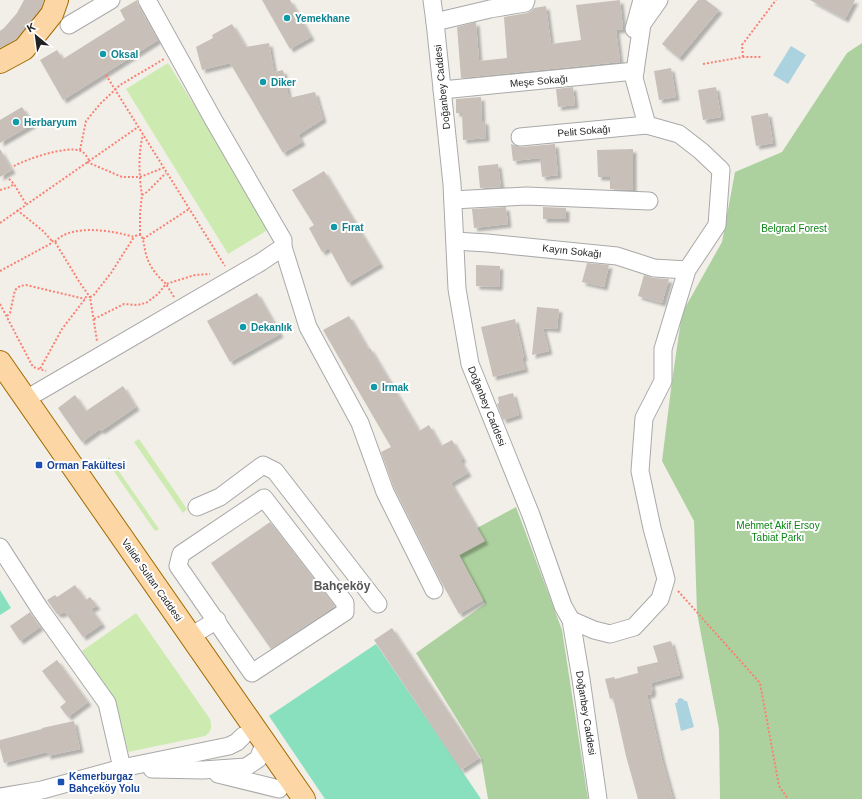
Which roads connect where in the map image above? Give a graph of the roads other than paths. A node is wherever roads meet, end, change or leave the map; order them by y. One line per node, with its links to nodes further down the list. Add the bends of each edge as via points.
1 (57, 0): 10 (main road, via 52,14 24,49)
2 (111, 0): 9 (street)
3 (146, 0): 18 (street, via 283,240)
4 (432, 0): 8 (street, Doğanbey Caddesi)
5 (526, 0): 8 (street, via 524,4)
6 (642, 0): 11 (street, via 634,27)
7 (659, 0): 11 (street, via 642,24)
8 (435, 22): 12 (street, Doğanbey Caddesi)
9 (69, 24)
10 (0, 62)
11 (631, 72): 12 (street, Meşe Sokağı); 13 (street)
12 (442, 90): 15 (street, Doğanbey Caddesi)
13 (647, 125): 14 (street, Pelit Sokağı); 19 (street, via 678,134 721,170 717,225)
14 (520, 136)
15 (453, 200): 16 (street, via 526,196); 17 (street, Doğanbey Caddesi)
16 (650, 201)
17 (455, 241): 19 (street, Kayın Sokağı, via 617,256 654,268); 28 (street, Doğanbey Caddesi, via 457,289 470,364 531,515 563,606)
18 (283, 247): 22 (street); 25 (street, via 308,326 360,423 385,492)
19 (687, 270): 28 (street, via 663,349 664,381 644,418 640,471 666,578 660,599 634,627 610,634)
20 (0, 362): 22 (main road, Valide Sultan Caddesi)
21 (0, 383): 22 (main road, Valide Sultan Caddesi)
22 (21, 403): 29 (main road, Valide Sultan Caddesi); 30 (main road, Valide Sultan Caddesi)
23 (197, 507): 26 (street, via 220,497 263,465 275,472)
24 (0, 547): 32 (street, via 40,609 107,703)
25 (434, 590)
26 (378, 604)
27 (216, 620): 27 (street, via 178,566 181,554 264,498 345,603 345,612 252,673); 29 (street)
28 (571, 620): 37 (street, Doğanbey Caddesi)
29 (191, 636): 31 (main road, Valide Sultan Caddesi)
30 (243, 736): 31 (main road, Valide Sultan Caddesi); 32 (street, via 229,746)
31 (262, 751): 33 (street, via 246,768); 34 (main road, Valide Sultan Caddesi); 36 (main road, Valide Sultan Caddesi)
32 (122, 768): 33 (street); 35 (street, via 42,790)
33 (203, 770): 34 (street)
34 (283, 794)
35 (0, 797)
36 (304, 799)
37 (598, 799)

